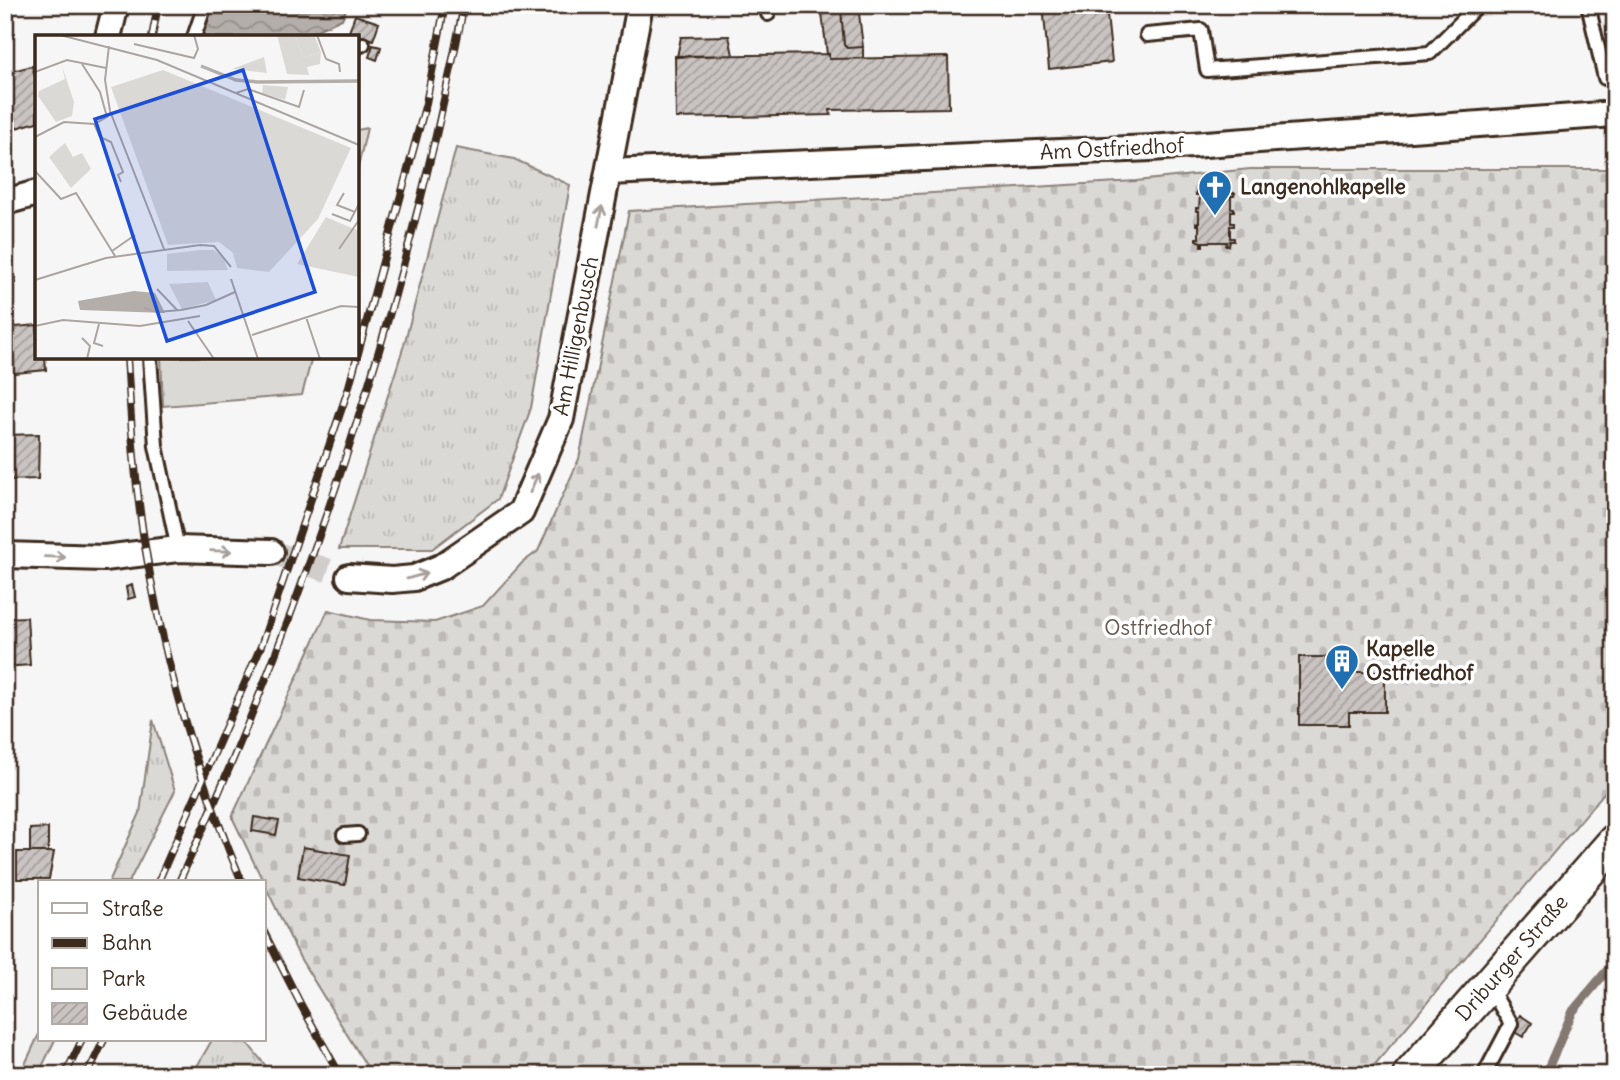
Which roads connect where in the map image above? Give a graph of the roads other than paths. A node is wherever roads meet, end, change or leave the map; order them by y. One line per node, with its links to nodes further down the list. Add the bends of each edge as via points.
1 (116, 5): 6 (street)
2 (205, 5): 7 (lane)
3 (640, 5): 11 (street, Am Hilligenbusch)
4 (1478, 5): 8 (lane, via 1430,53 1207,70 1201,30)
5 (1588, 5): 9 (lane, via 1605,78)
6 (108, 35)
7 (195, 35)
8 (1147, 35)
9 (1615, 77)
10 (1615, 114): 11 (street, Am Ostfriedhof, via 1151,148)
11 (608, 172): 18 (street, Am Hilligenbusch, one-way to 11, via 414,578 441,567 521,512 561,419)
12 (35, 194): 13 (street)
13 (5, 202)
14 (150, 359): 15 (lane, via 156,446)
15 (178, 549): 16 (street, one-way to 16); 17 (street, one-way to 15, via 104,558)
16 (271, 552)
17 (5, 555)
18 (349, 577)
19 (1615, 841): 20 (main road, Driburger Straße)
20 (1489, 986): 21 (main road, Driburger Straße); 22 (lane, via 1511,1024)
21 (1410, 1075)
22 (1484, 1075)

